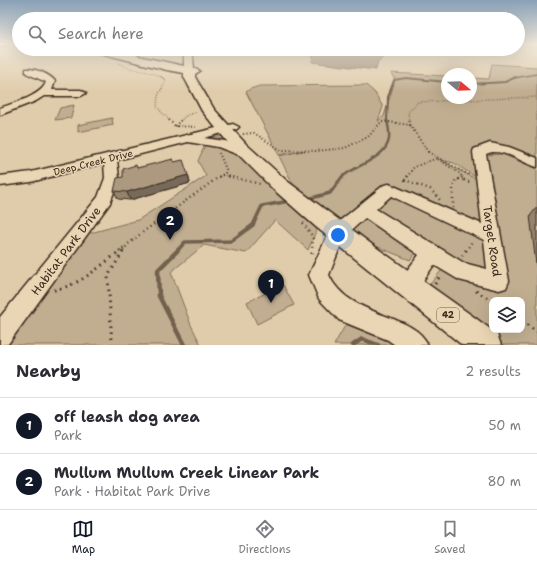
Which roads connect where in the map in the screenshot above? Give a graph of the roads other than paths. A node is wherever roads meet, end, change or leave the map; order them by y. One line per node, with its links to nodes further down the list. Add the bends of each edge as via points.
1 (153, 60): 3 (main road)
2 (190, 61): 3 (main road); 5 (main road, 42); 9 (main road, 42)
3 (167, 67): 5 (main road)
4 (29, 71): 6 (street, via 50,79 50,86)
5 (194, 86): 9 (main road, 42)
6 (44, 93): 7 (street); 8 (street)
7 (81, 93)
8 (0, 112)
9 (227, 133): 10 (street, Deep Creek Drive, via 185,139); 12 (main road, 42); 12 (main road, 42, via 251,149)
10 (110, 157): 13 (street, Deep Creek Drive, via 31,177); 19 (street, Habitat Park Drive, via 112,178 105,199)
11 (537, 163): 16 (street, Target Road, via 490,147 479,152)
12 (260, 167): 15 (main road, 42, via 274,188)
13 (0, 181)
14 (365, 210): 15 (street); 16 (street, via 389,189); 17 (street, Target Road)
15 (319, 224): 18 (main road, 42); 20 (street, via 319,275 326,292 347,312 396,332)
16 (486, 234): 17 (street, Target Road, via 500,282 459,271)
17 (432, 253): 18 (street)
18 (420, 287): 21 (main road, 42)
19 (0, 336)
20 (416, 345)
21 (486, 345)

